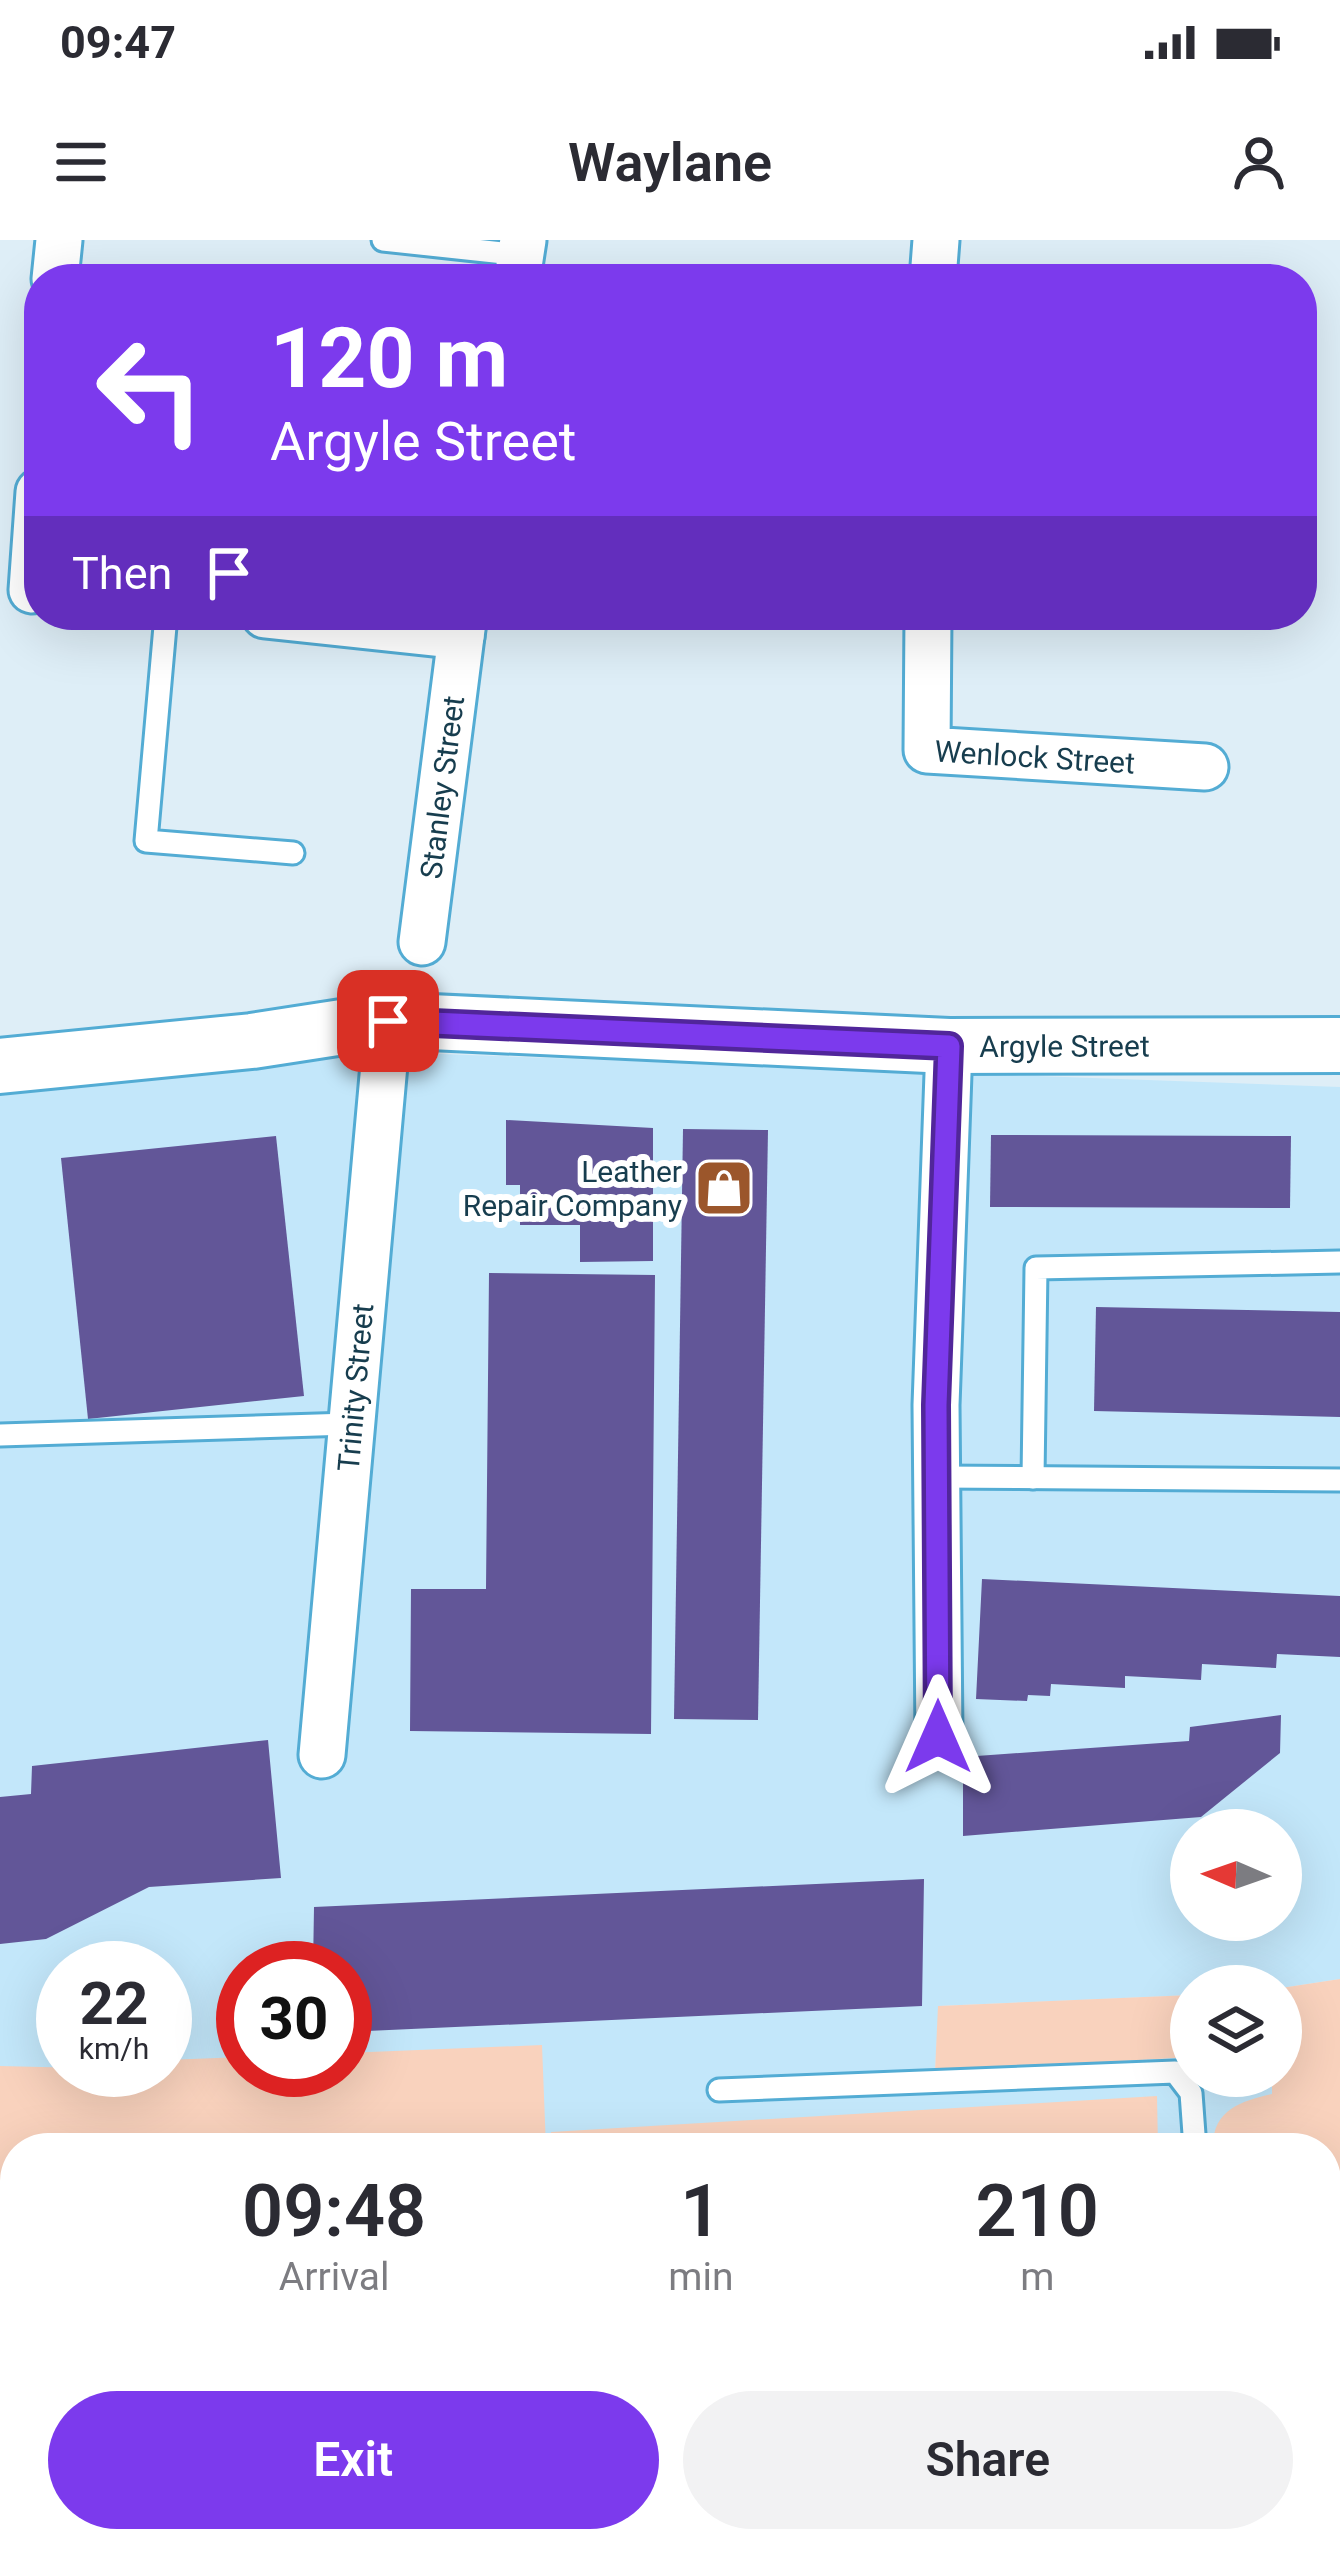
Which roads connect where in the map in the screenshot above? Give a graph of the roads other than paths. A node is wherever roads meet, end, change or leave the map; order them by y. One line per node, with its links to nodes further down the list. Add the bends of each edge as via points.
1 (383, 240): 2 (lane)
2 (520, 258)
3 (165, 630): 7 (lane, via 146,841)
4 (462, 630): 8 (street, Stanley Street)
5 (928, 630): 6 (street, Wenlock Street, via 928,750)
6 (1204, 767)
7 (293, 853)
8 (422, 942)
9 (388, 1021): 11 (street, Argyle Street); 12 (street, Argyle Street); 14 (street, Trinity Street)
10 (1340, 1045): 11 (street, Argyle Street)
11 (949, 1046): 16 (street)
12 (0, 1066)
13 (1340, 1262): 17 (lane, via 1036,1268)
14 (349, 1424): 15 (lane); 20 (street, Trinity Street)
15 (0, 1435)
16 (937, 1477): 17 (lane); 19 (street)
17 (1033, 1478): 18 (lane)
18 (1340, 1480)
19 (938, 1737)
20 (322, 1755)
21 (719, 2090): 22 (lane, via 1175,2072 1191,2093)
22 (1194, 2133)

